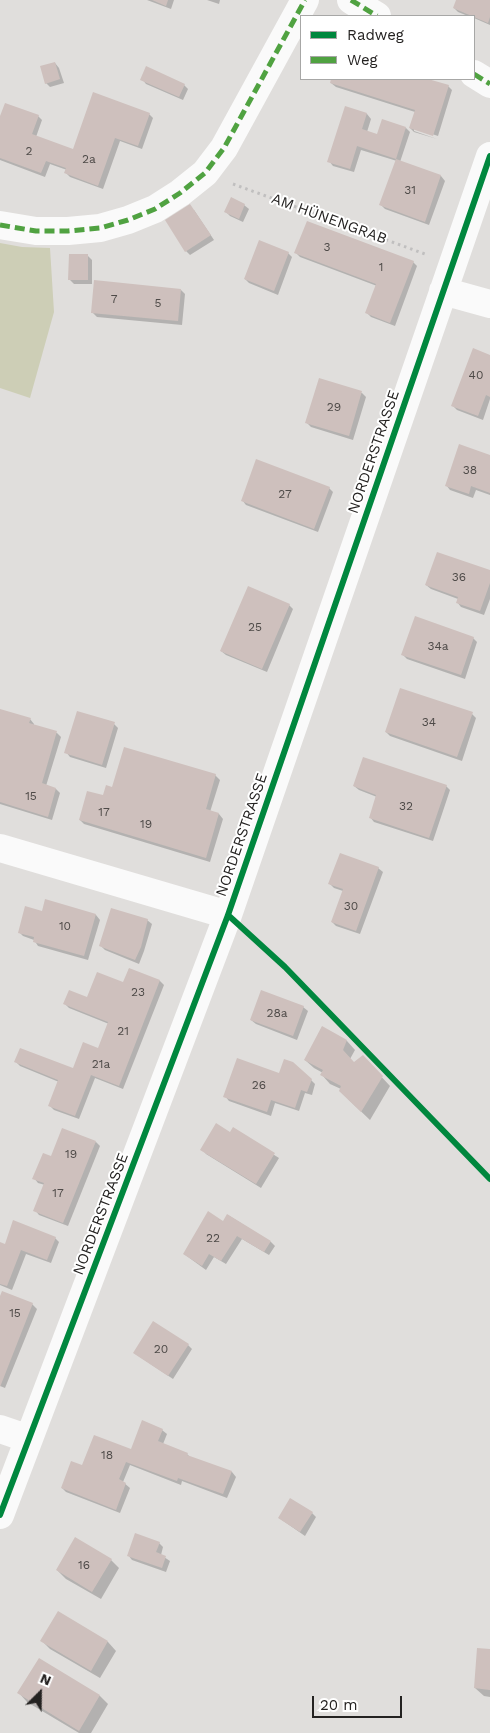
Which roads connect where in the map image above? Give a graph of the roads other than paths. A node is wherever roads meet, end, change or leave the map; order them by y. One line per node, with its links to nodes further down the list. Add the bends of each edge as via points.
1 (305, 0): 7 (street, via 224,148 205,174 180,193 155,209 100,228 36,231)
2 (350, 0): 3 (street)
3 (376, 15)
4 (475, 75): 5 (street)
5 (490, 84)
6 (490, 156): 8 (street, NORDERSTRASSE)
7 (0, 225)
8 (443, 291): 9 (street); 11 (street, NORDERSTRASSE)
9 (490, 304)
10 (0, 848): 11 (street)
11 (228, 915): 13 (street, NORDERSTRASSE)
12 (0, 1429): 13 (street)
13 (29, 1439): 14 (street, NORDERSTRASSE)
14 (0, 1515)

